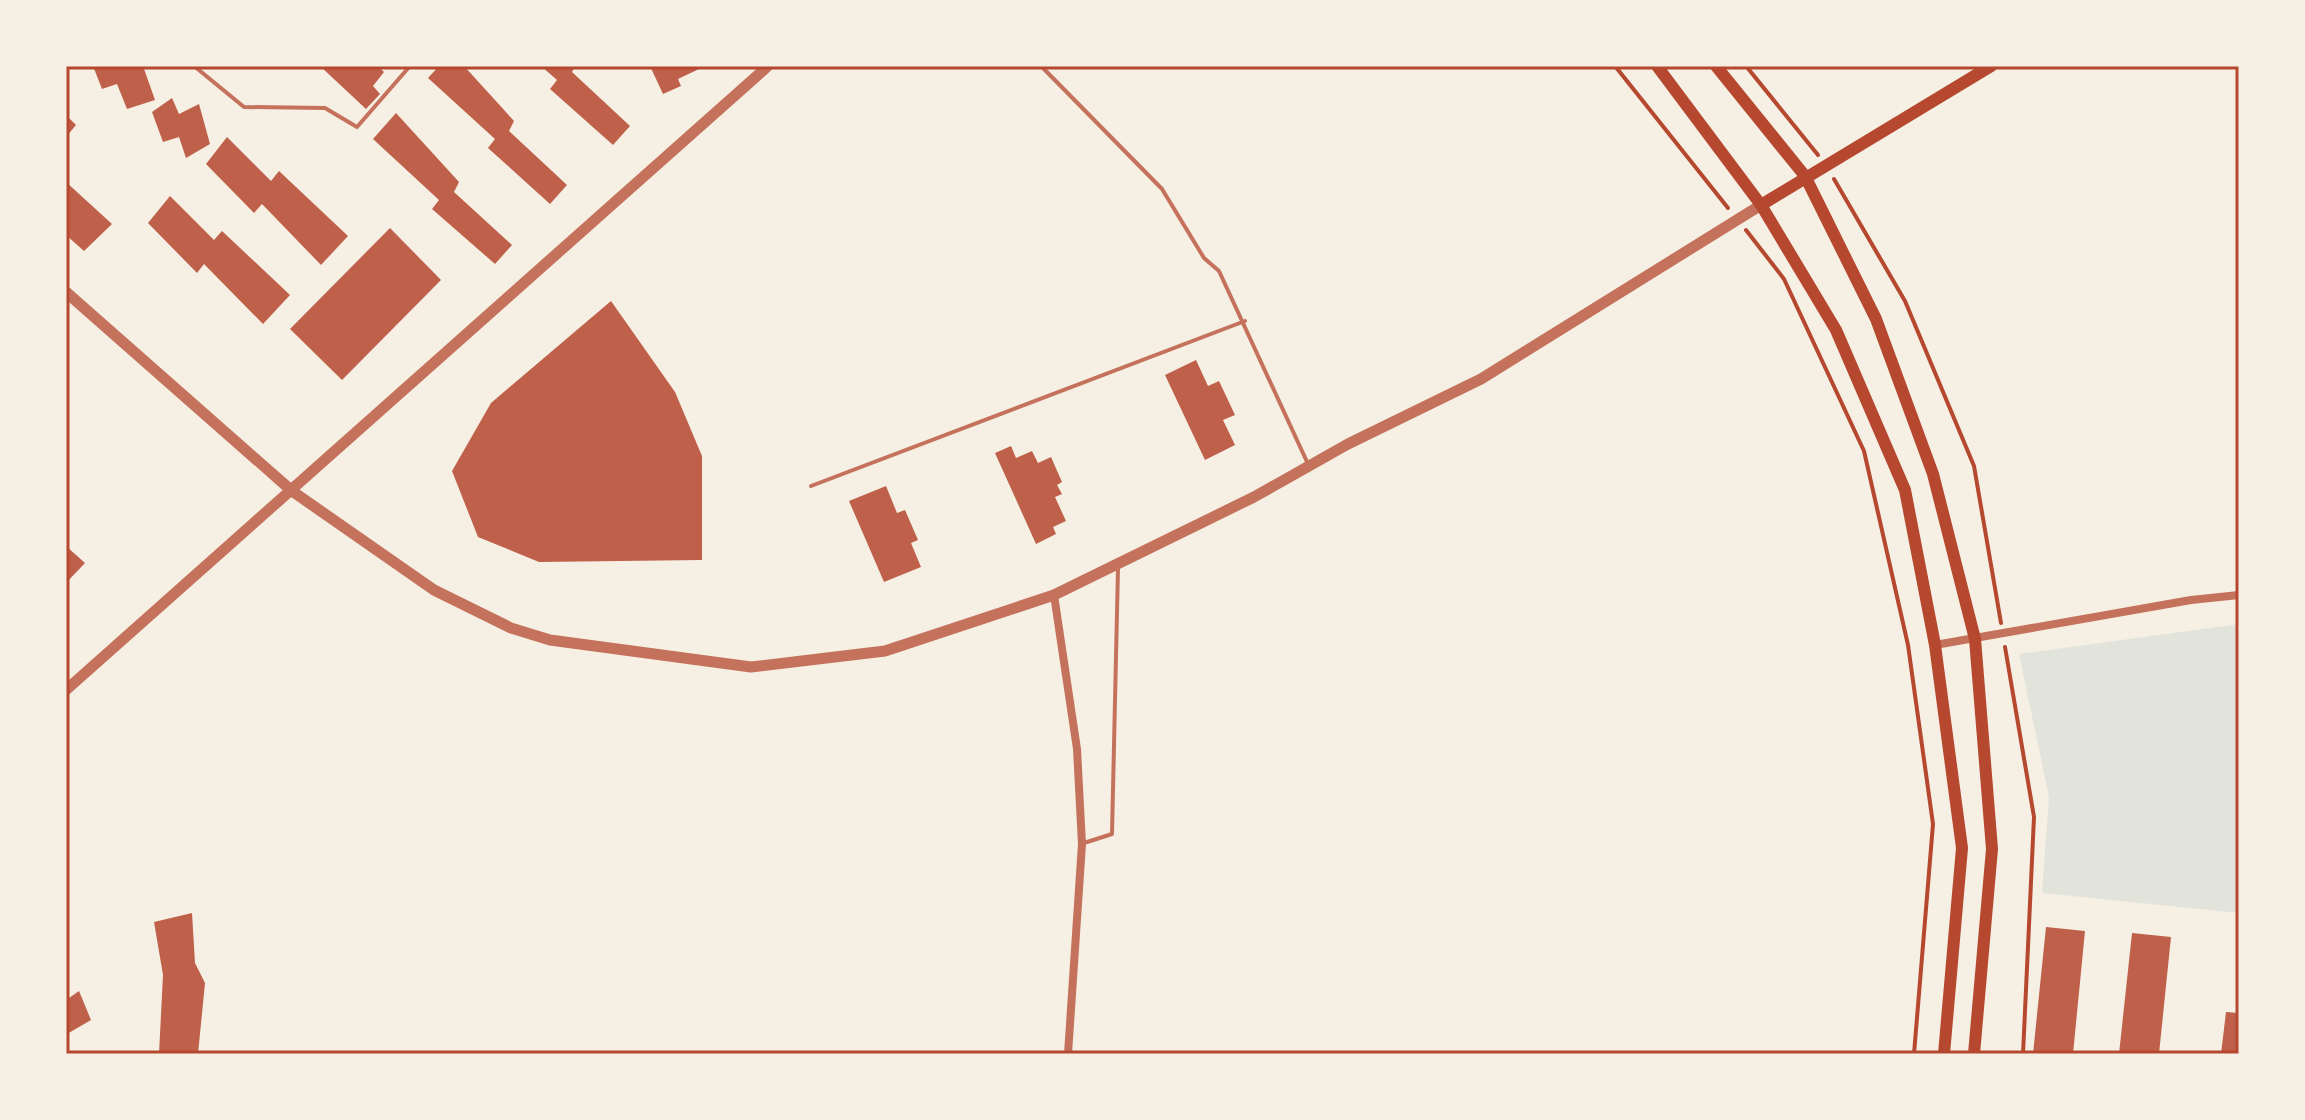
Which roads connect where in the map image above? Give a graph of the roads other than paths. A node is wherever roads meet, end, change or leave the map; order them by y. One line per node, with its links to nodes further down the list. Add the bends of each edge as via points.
1 (194, 66): 2 (lane, via 244,107 325,108 357,127)
2 (410, 66)
3 (768, 66): 14 (street)
4 (1041, 66): 11 (lane, via 1162,189 1204,258 1219,271)
5 (1657, 66): 9 (main road)
6 (1716, 66): 8 (main road)
7 (1991, 66): 8 (main road)
8 (1805, 176): 9 (main road); 18 (main road, via 1876,319 1933,474)
9 (1761, 205): 12 (street, via 1481,379); 19 (main road, via 1836,330 1905,490)
10 (66, 292): 14 (street)
11 (1245, 321): 12 (lane); 13 (lane)
12 (1309, 466): 15 (street)
13 (811, 486)
14 (292, 491): 16 (street, via 434,590 511,628 550,640 751,667 885,651); 20 (street)
15 (1118, 563): 16 (street); 21 (lane, via 1112,834)
16 (1054, 595): 21 (street, via 1077,749)
17 (2239, 595): 18 (street)
18 (1975, 639): 19 (street); 24 (main road, via 1992,849)
19 (1935, 645): 23 (main road, via 1962,848)
20 (66, 690)
21 (1082, 844): 22 (street)
22 (1068, 1054)
23 (1944, 1054)
24 (1974, 1054)

